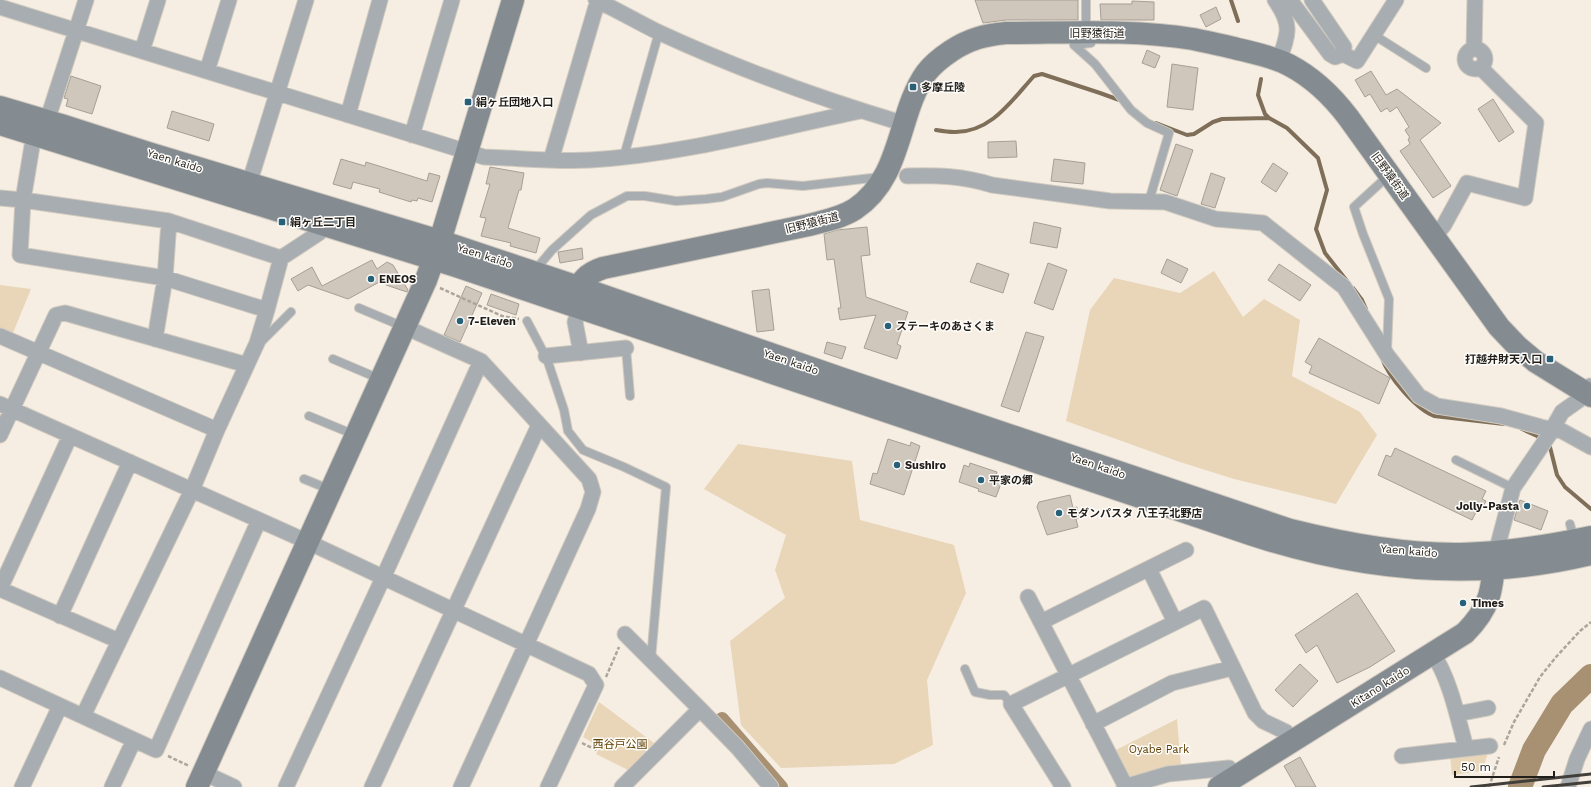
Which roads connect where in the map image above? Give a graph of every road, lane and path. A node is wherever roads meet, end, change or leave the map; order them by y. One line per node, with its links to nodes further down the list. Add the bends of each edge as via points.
1 (86, 0): 16 (street)
2 (158, 0): 20 (street)
3 (229, 0): 24 (street)
4 (306, 0): 25 (street)
5 (380, 0): 28 (street)
6 (452, 0): 32 (street)
7 (513, 0): 33 (main road)
8 (597, 0): 17 (street); 35 (street)
9 (1086, 0): 19 (lane)
10 (1275, 0): 22 (street, via 1286,18 1287,26 1285,44)
11 (1290, 0): 21 (street, via 1330,54 1335,57)
12 (1312, 0): 21 (street, via 1344,47)
13 (1396, 0): 18 (street)
14 (1475, 0): 45 (street, via 1474,49 1481,51 1485,56 1485,63 1481,68 1536,123 1525,198 1467,183 1444,225)
15 (5, 5): 16 (street)
16 (76, 30): 20 (street); 31 (street)
17 (658, 32): 27 (street, via 740,67); 34 (lane)
18 (1374, 35): 21 (street, via 1357,61); 23 (lane)
19 (1096, 37): 22 (main road, 旧野猿街道, via 1136,33 1193,39); 30 (main road, 旧野猿街道, via 991,34 965,42 947,53 926,73); 42 (lane, via 1074,45 1095,64 1131,110 1147,123 1169,133)
20 (142, 51): 24 (street)
21 (1343, 54)
22 (1279, 60): 36 (main road, 旧野猿街道, via 1301,72 1331,96)
23 (1426, 68)
24 (207, 71): 25 (street)
25 (278, 93): 28 (street); 39 (street)
26 (0, 107): 31 (main road, Yaen kaido)
27 (861, 111): 30 (street); 34 (street, via 674,151)
28 (348, 115): 32 (street)
29 (0, 124): 31 (main road, Yaen kaido)
30 (905, 124): 38 (main road, 旧野猿街道, via 897,150)
31 (41, 127): 39 (main road, Yaen kaido); 41 (street); 44 (main road, Yaen kaido)
32 (412, 135): 33 (street)
33 (467, 152): 35 (street, via 484,157); 46 (main road)
34 (624, 156): 35 (street, via 590,160)
35 (550, 160)
36 (1390, 175): 45 (main road, 旧野猿街道); 62 (lane, via 1354,207 1362,234 1389,298)
37 (907, 176): 42 (street, via 960,177 992,185 1102,200)
38 (883, 177): 48 (lane, via 803,186 767,183 722,197 706,199 676,201 627,196 591,214 552,250 541,263); 51 (main road, 旧野猿街道, via 864,202 840,217 595,270 585,277)
39 (249, 184): 46 (main road, Yaen kaido)
40 (0, 198): 41 (street)
41 (23, 200): 43 (street); 49 (street, via 20,255)
42 (1149, 201): 62 (street, via 1165,202 1216,219 1263,223 1344,287)
43 (169, 221): 47 (street); 49 (street)
44 (323, 224): 46 (main road, Yaen kaido); 47 (street, via 319,233)
45 (1434, 236): 69 (main road, 旧野猿街道, via 1508,337 1536,362)
46 (437, 250): 48 (main road, Yaen kaido); 51 (main road, Yaen kaido); 56 (main road)
47 (281, 258): 53 (street)
48 (537, 273): 51 (main road, Yaen kaido)
49 (165, 278): 53 (street); 58 (street)
50 (438, 287): 55 (path, via 502,316)
51 (575, 299): 61 (street, via 575,322); 91 (main road, Yaen kaido, via 763,352 1290,530 1341,543 1424,553 1460,554)
52 (360, 308): 56 (lane)
53 (268, 310): 59 (street)
54 (291, 312): 59 (lane)
55 (527, 321): 64 (lane)
56 (405, 327): 66 (street); 68 (main road)
57 (0, 336): 63 (street)
58 (155, 339): 63 (street, via 65,313 56,315); 67 (street)
59 (257, 343): 67 (street)
60 (626, 348): 61 (street); 70 (lane)
61 (581, 353): 64 (street)
62 (1386, 353): 75 (street, via 1419,396 1437,406 1501,416)
63 (38, 354): 71 (street); 74 (street)
64 (546, 356): 105 (lane, via 564,410 568,431 583,450 624,466 666,487)
65 (332, 359): 68 (lane)
66 (481, 361): 73 (street); 93 (street)
67 (246, 365): 74 (street)
68 (381, 380): 78 (main road)
69 (1589, 390): 75 (street, via 1562,412)
70 (630, 396)
71 (6, 407): 76 (street); 77 (street)
72 (309, 416): 78 (lane)
73 (539, 425): 96 (street); 103 (street, via 589,479 593,492 588,509)
74 (217, 430): 84 (street)
75 (1550, 432): 79 (street, via 1562,431); 83 (street, via 1527,470)
76 (0, 435)
77 (70, 436): 81 (street); 94 (street)
78 (356, 436): 85 (main road)
79 (1591, 447)
80 (1456, 460): 83 (lane)
81 (130, 462): 84 (street); 97 (street)
82 (304, 479): 85 (lane)
83 (1512, 488): 91 (street)
84 (192, 490): 86 (street); 102 (street)
85 (331, 491): 88 (main road)
86 (259, 520): 88 (street); 124 (street)
87 (1578, 534): 91 (main road, Yaen kaido)
88 (308, 542): 93 (street); 128 (main road)
89 (1186, 550): 92 (street)
90 (1591, 554): 91 (main road, Yaen kaido, via 1557,561)
91 (1495, 561): 104 (main road, Kitano kaido, via 1489,598 1477,620 1465,633)
92 (1149, 569): 98 (street); 99 (street)
93 (383, 578): 96 (street); 133 (street)
94 (0, 589): 97 (street)
95 (1028, 597): 98 (street)
96 (453, 609): 103 (street); 134 (street)
97 (60, 616): 102 (street)
98 (1041, 622): 108 (street)
99 (1174, 622): 106 (street, via 1204,608); 108 (street)
100 (1591, 622): 141 (path, via 1540,677 1514,722)
101 (625, 634): 105 (street); 110 (path)
102 (119, 641): 116 (street)
103 (527, 645): 135 (street); 136 (street, via 589,674 596,685)
104 (1433, 654): 115 (street, via 1440,665); 121 (main road, Kitano kaido)
105 (651, 659): 114 (street)
106 (1232, 668): 117 (street, via 1172,683); 121 (street, via 1255,713 1263,722 1286,732)
107 (965, 669): 111 (lane, via 976,692 1004,694)
108 (1068, 675): 111 (street); 117 (street)
109 (0, 678): 112 (street)
110 (605, 680)
111 (1011, 704): 139 (street)
112 (60, 706): 116 (street); 130 (street)
113 (1488, 708): 115 (street)
114 (700, 709): 137 (street); 138 (street)
115 (1456, 714): 123 (street)
116 (83, 716): 119 (street)
117 (1093, 724): 140 (street)
118 (1591, 729): 127 (street)
119 (134, 740): 124 (street); 131 (street)
120 (577, 740): 125 (path)
121 (1291, 741): 129 (main road, Kitano kaido)
122 (1490, 746): 123 (street)
123 (1466, 748): 126 (street)
124 (156, 750): 128 (path)
125 (598, 751)
126 (1402, 756)
127 (1584, 758): 142 (street)
128 (197, 776): 132 (street)
129 (1227, 782): 140 (street, via 1229,768 1168,774)
130 (22, 787)
131 (112, 787)
132 (234, 787)
133 (286, 787)
134 (372, 787)
135 (461, 787)
136 (548, 787)
137 (622, 787)
138 (771, 787)
139 (1063, 787)
140 (1125, 787)
141 (1488, 787)
142 (1568, 787)

